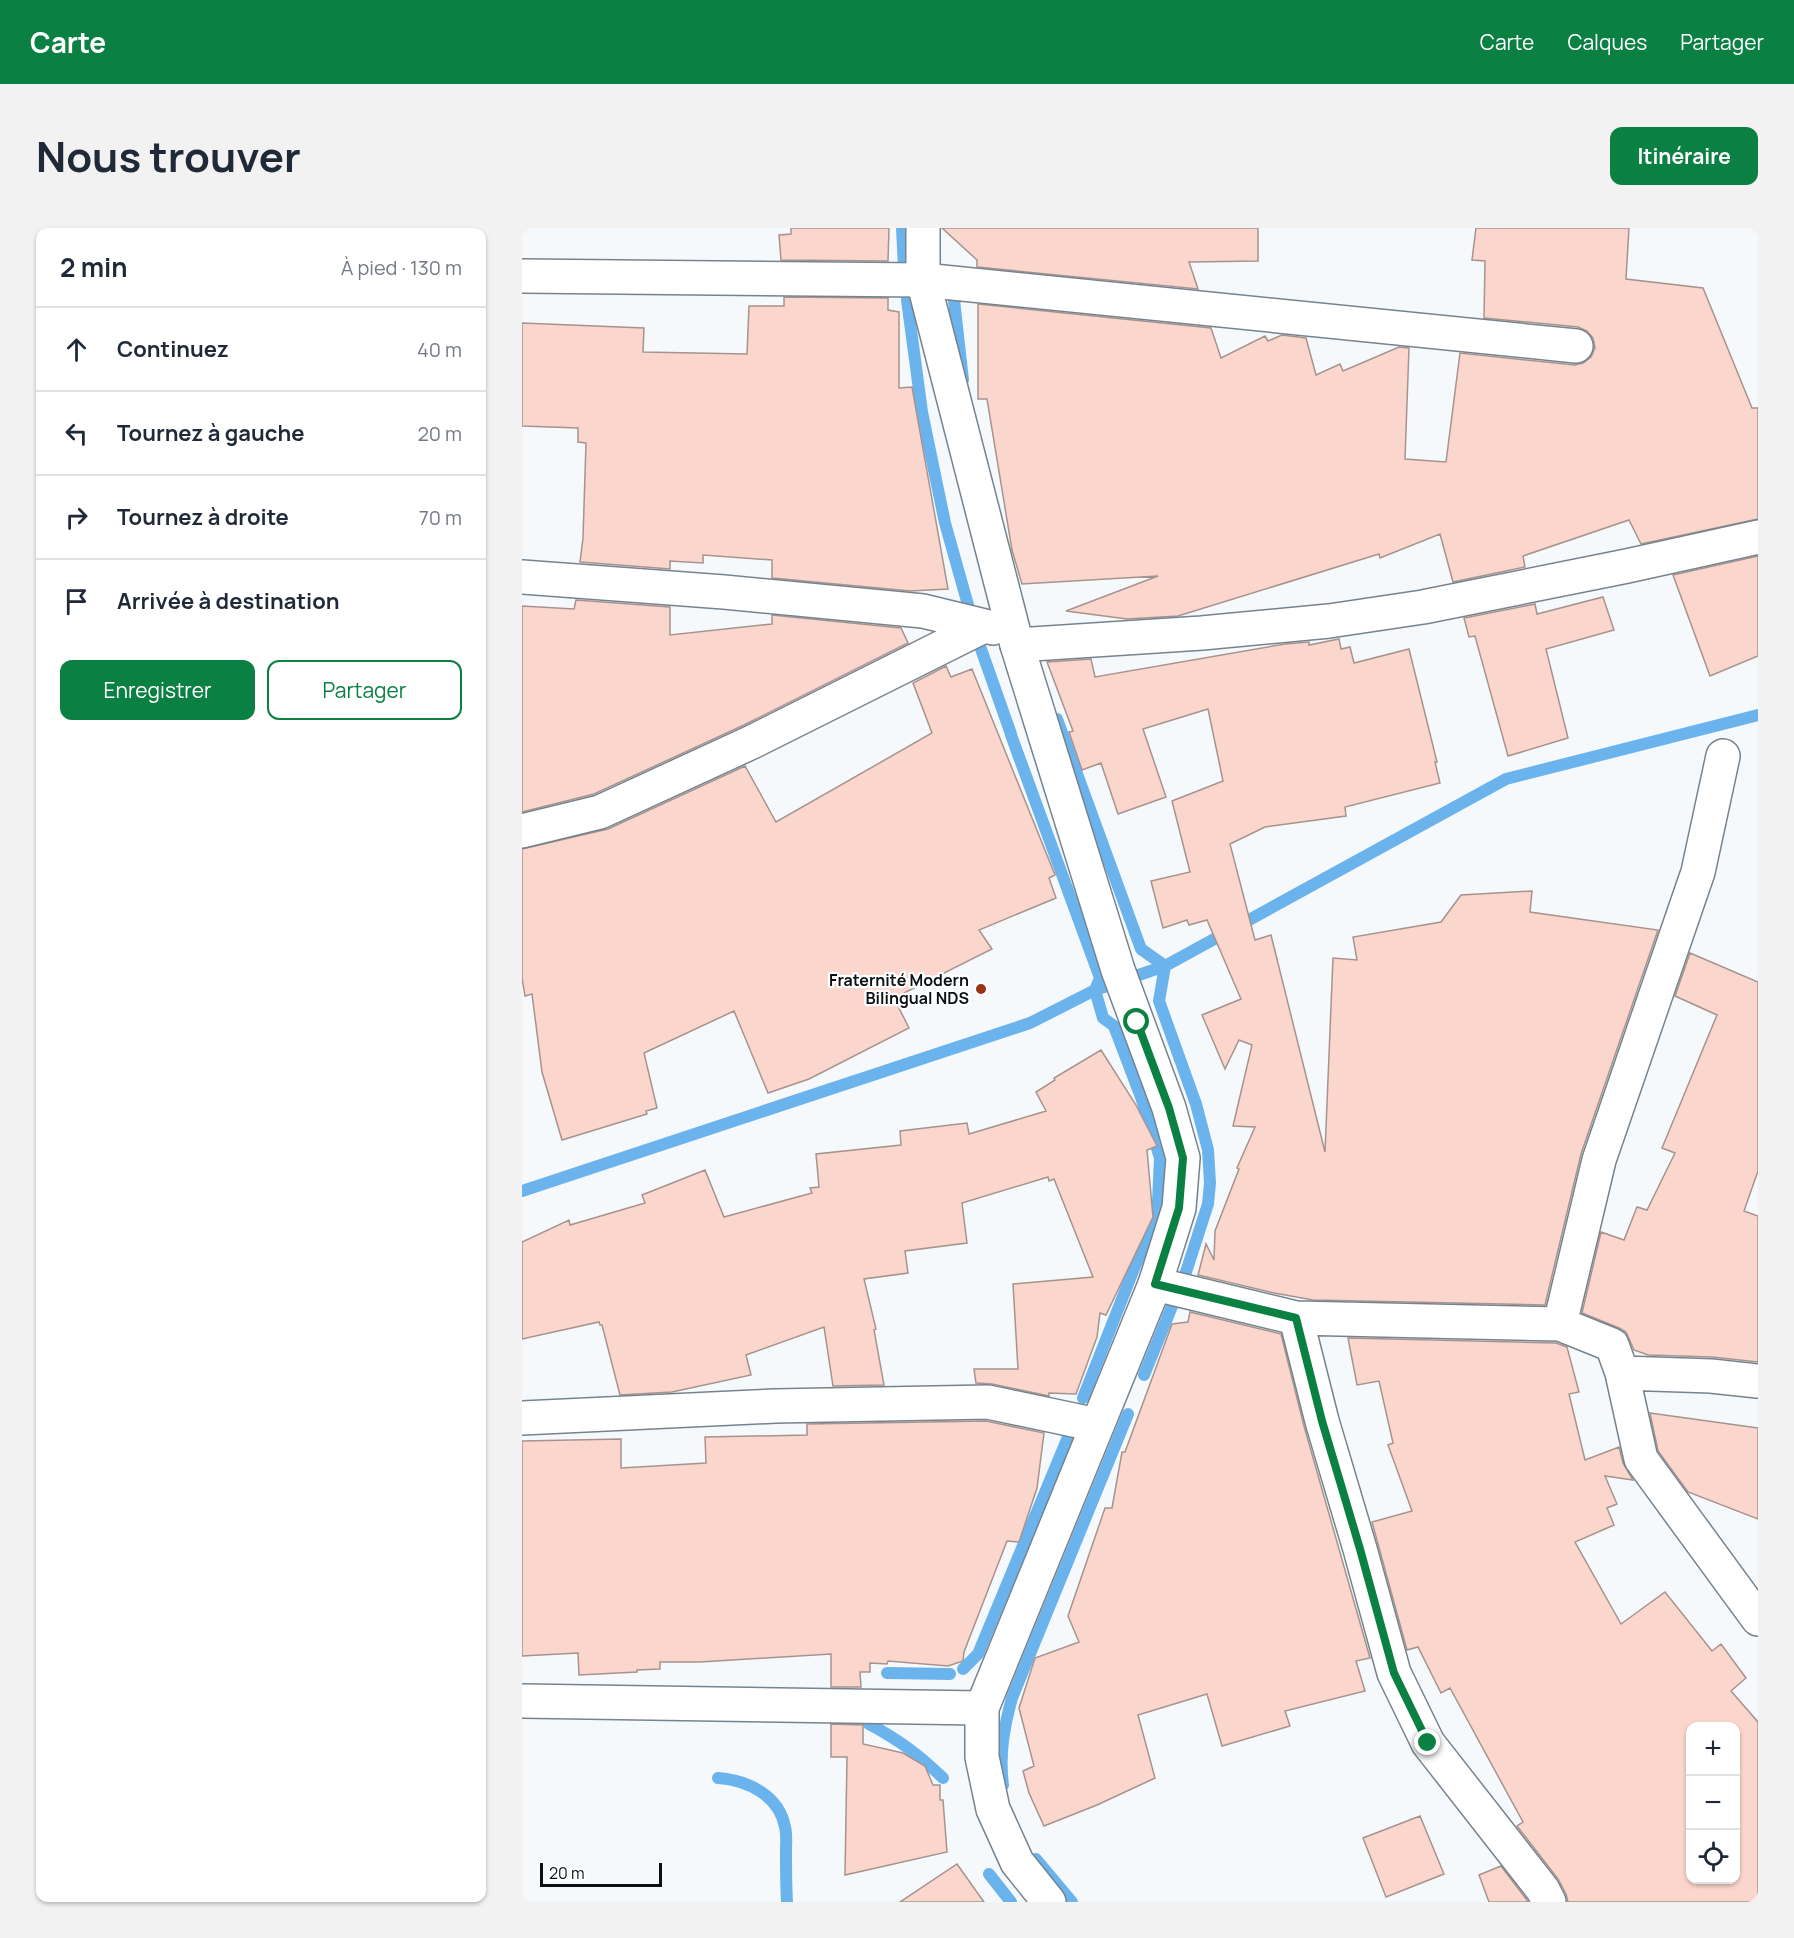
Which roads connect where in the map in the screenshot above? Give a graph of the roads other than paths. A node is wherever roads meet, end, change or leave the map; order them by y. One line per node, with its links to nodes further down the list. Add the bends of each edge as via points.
1 (923, 228): 3 (street)
2 (522, 276): 3 (street)
3 (923, 280): 4 (street); 7 (street)
4 (1576, 346)
5 (1758, 537): 7 (street, via 1423,607 1341,619 1202,633)
6 (522, 577): 7 (street, via 899,608)
7 (1006, 635): 9 (street, via 752,742 600,812); 10 (street, via 1183,1158 1179,1208)
8 (1723, 756): 12 (street, via 1698,872 1599,1160)
9 (522, 831)
10 (1155, 1284): 11 (street); 16 (street)
11 (1296, 1318): 12 (street); 21 (street, via 1394,1673 1428,1743)
12 (1560, 1324): 13 (street, via 1612,1345)
13 (1622, 1373): 14 (street); 17 (street, via 1641,1459)
14 (1758, 1381)
15 (522, 1418): 16 (street, via 775,1406 988,1402)
16 (1097, 1425): 19 (street)
17 (1758, 1619)
18 (522, 1701): 19 (street)
19 (982, 1708): 20 (street, via 982,1757 993,1809 1017,1862)
20 (1049, 1902)
21 (1549, 1902)

